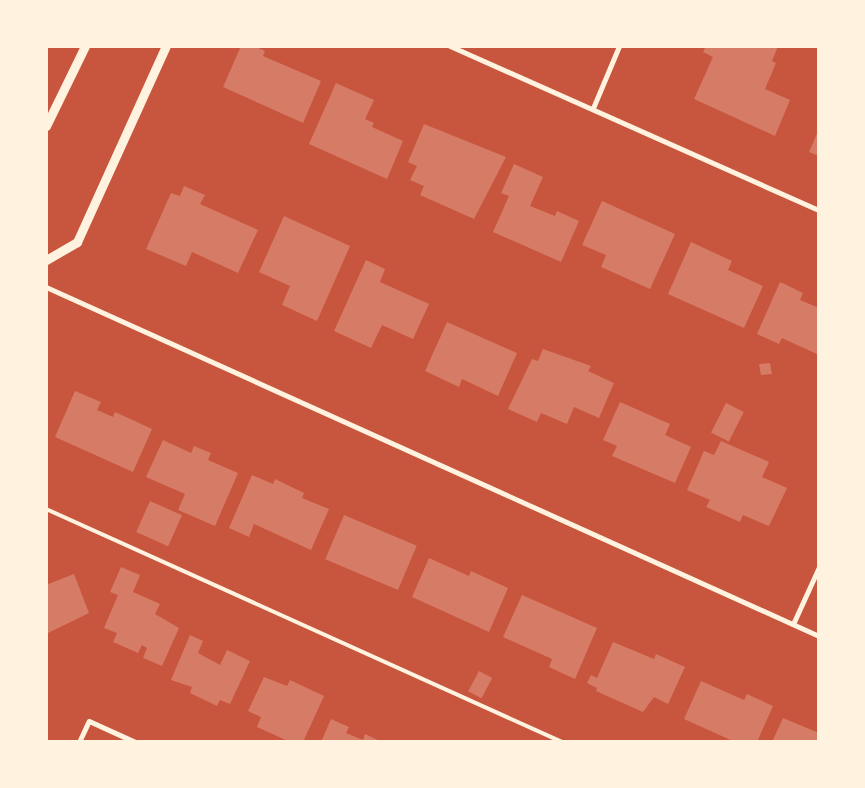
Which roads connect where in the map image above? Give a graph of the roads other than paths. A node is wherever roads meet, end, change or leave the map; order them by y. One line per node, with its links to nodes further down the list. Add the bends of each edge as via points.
1 (85, 46): 6 (street)
2 (166, 46): 8 (street, via 77,242)
3 (450, 46): 5 (street)
4 (619, 46): 5 (street)
5 (592, 108): 7 (street)
6 (46, 126)
7 (819, 210)
8 (46, 260)
9 (46, 287): 12 (street)
10 (46, 509): 16 (lane)
11 (819, 567): 12 (street)
12 (793, 624): 13 (street)
13 (819, 636)
14 (79, 742): 15 (street, via 89,720)
15 (135, 742)
16 (562, 742)

